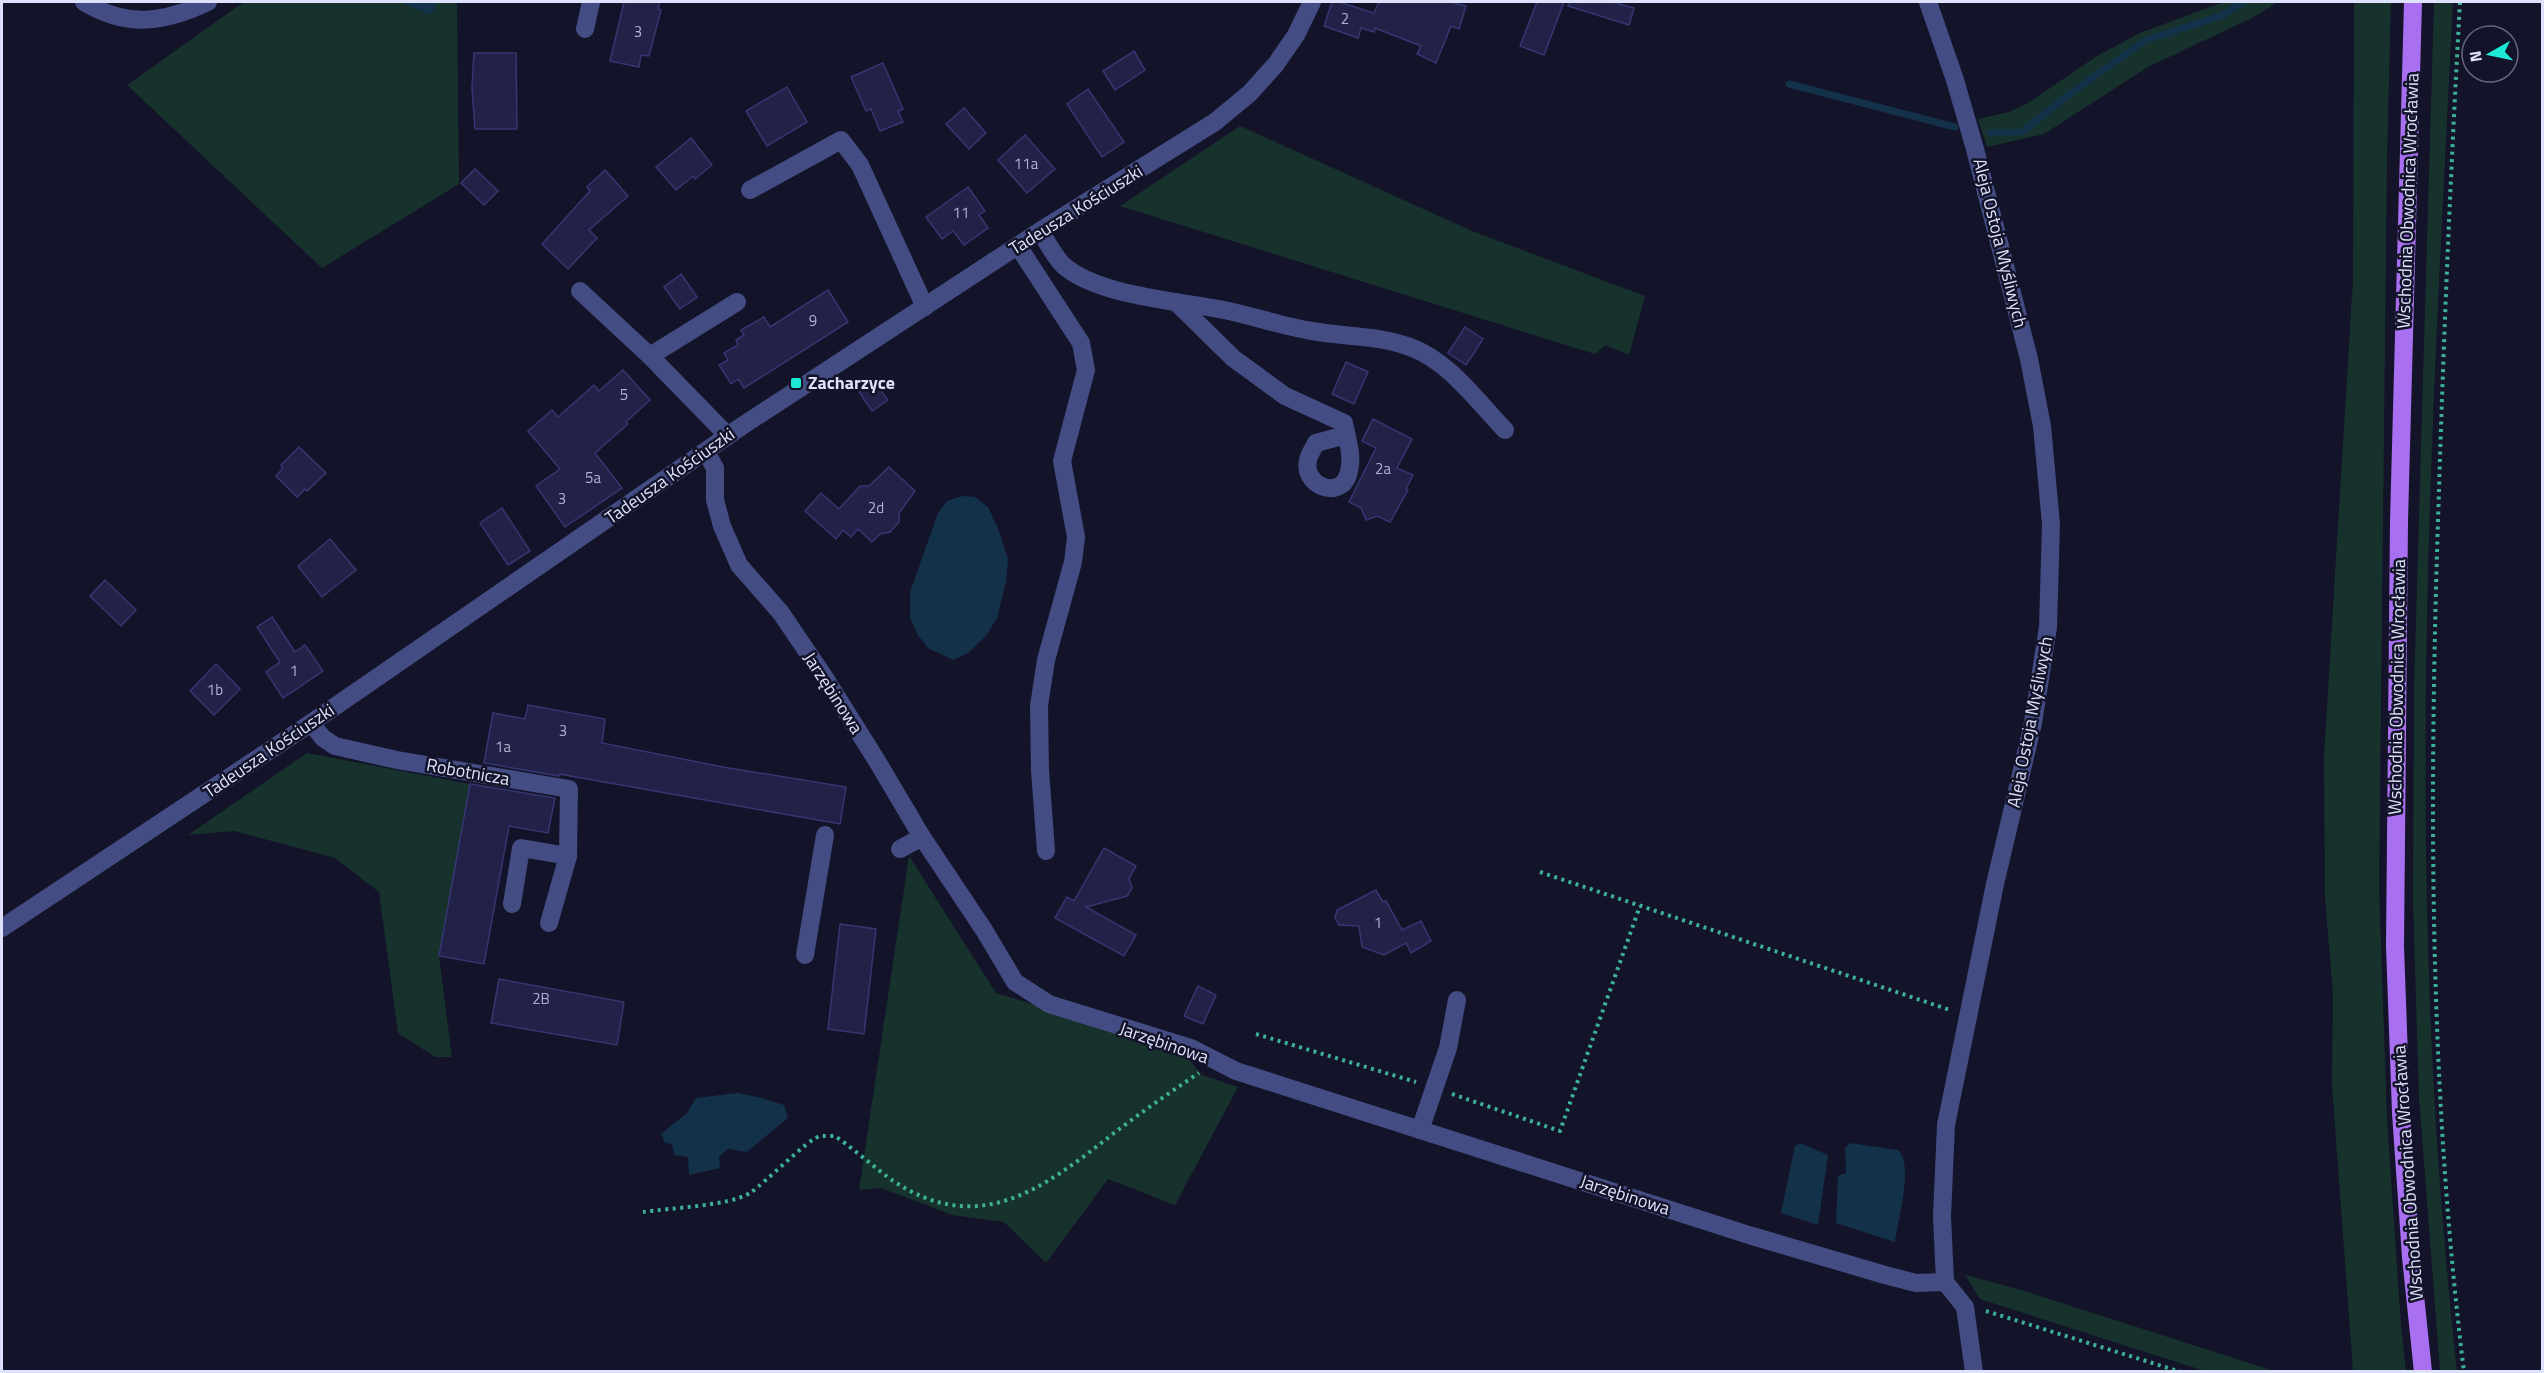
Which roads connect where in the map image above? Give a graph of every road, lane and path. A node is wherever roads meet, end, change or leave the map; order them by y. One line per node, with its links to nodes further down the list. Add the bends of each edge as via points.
1 (84, 2): 2 (street, via 105,13 143,21 185,13)
2 (208, 2)
3 (591, 2): 8 (street)
4 (1312, 2): 10 (street, Tadeusza Kościuszki, via 1283,55 1250,93 1215,122)
5 (1928, 2): 34 (street, Aleja Ostoja Myśliwych, via 1976,149 2029,359 2042,426 2051,524 2048,627 2035,712)
6 (2413, 2): 44 (main road, Wschodnia Obwodnica Wrocławia, via 2399,544 2395,946 2401,1113)
7 (2460, 2): 45 (path, via 2436,563 2433,845 2448,1218)
8 (585, 29)
9 (750, 190): 15 (street, via 841,140 860,165)
10 (1040, 231): 11 (street, Tadeusza Kościuszki); 14 (street, via 1063,264 1077,274 1100,284)
11 (1018, 246): 15 (street, Tadeusza Kościuszki); 25 (street, via 1081,343 1086,370 1062,461 1076,537 1073,562 1046,660 1039,706)
12 (580, 291): 16 (street)
13 (737, 302): 16 (street)
14 (1176, 302): 17 (street, via 1314,332 1362,335 1411,347 1450,372); 18 (street, via 1233,358 1285,396 1344,423)
15 (925, 307): 19 (street, Tadeusza Kościuszki)
16 (650, 356): 19 (street)
17 (1505, 430)
18 (1346, 435)
19 (728, 436): 20 (street, Tadeusza Kościuszki)
20 (706, 452): 21 (street, Tadeusza Kościuszki); 23 (street, Jarzębinowa, via 715,468 715,500 722,526 739,565 781,612)
21 (311, 723): 26 (street, Robotnicza, via 335,746 569,789); 31 (street, Tadeusza Kościuszki)
22 (825, 835): 32 (street)
23 (922, 837): 24 (street); 36 (street, Jarzębinowa, via 1015,982 1048,1004 1191,1048)
24 (900, 849)
25 (1046, 851)
26 (568, 856): 28 (street, via 521,848); 30 (street)
27 (1540, 872): 29 (path)
28 (512, 904)
29 (1640, 906): 34 (path); 37 (path, via 1560,1131)
30 (549, 923)
31 (2, 928)
32 (805, 956)
33 (1457, 1000): 37 (street)
34 (1967, 1017): 40 (street, Aleja Ostoja Myśliwych, via 1946,1125 1942,1216)
35 (1256, 1034): 37 (path)
36 (1217, 1061): 38 (street, Jarzębinowa, via 1236,1071); 39 (path, via 1161,1097 1058,1176 1017,1197 955,1207 925,1200 893,1181 835,1136 819,1136 748,1194 720,1202)
37 (1435, 1088): 38 (street)
38 (1420, 1130): 40 (street, Jarzębinowa, via 1885,1275 1916,1283)
39 (643, 1212)
40 (1945, 1282): 41 (street)
41 (1965, 1307): 42 (street); 43 (path, via 1994,1312)
42 (1974, 1371)
43 (2181, 1371)
44 (2423, 1371)
45 (2464, 1371)

